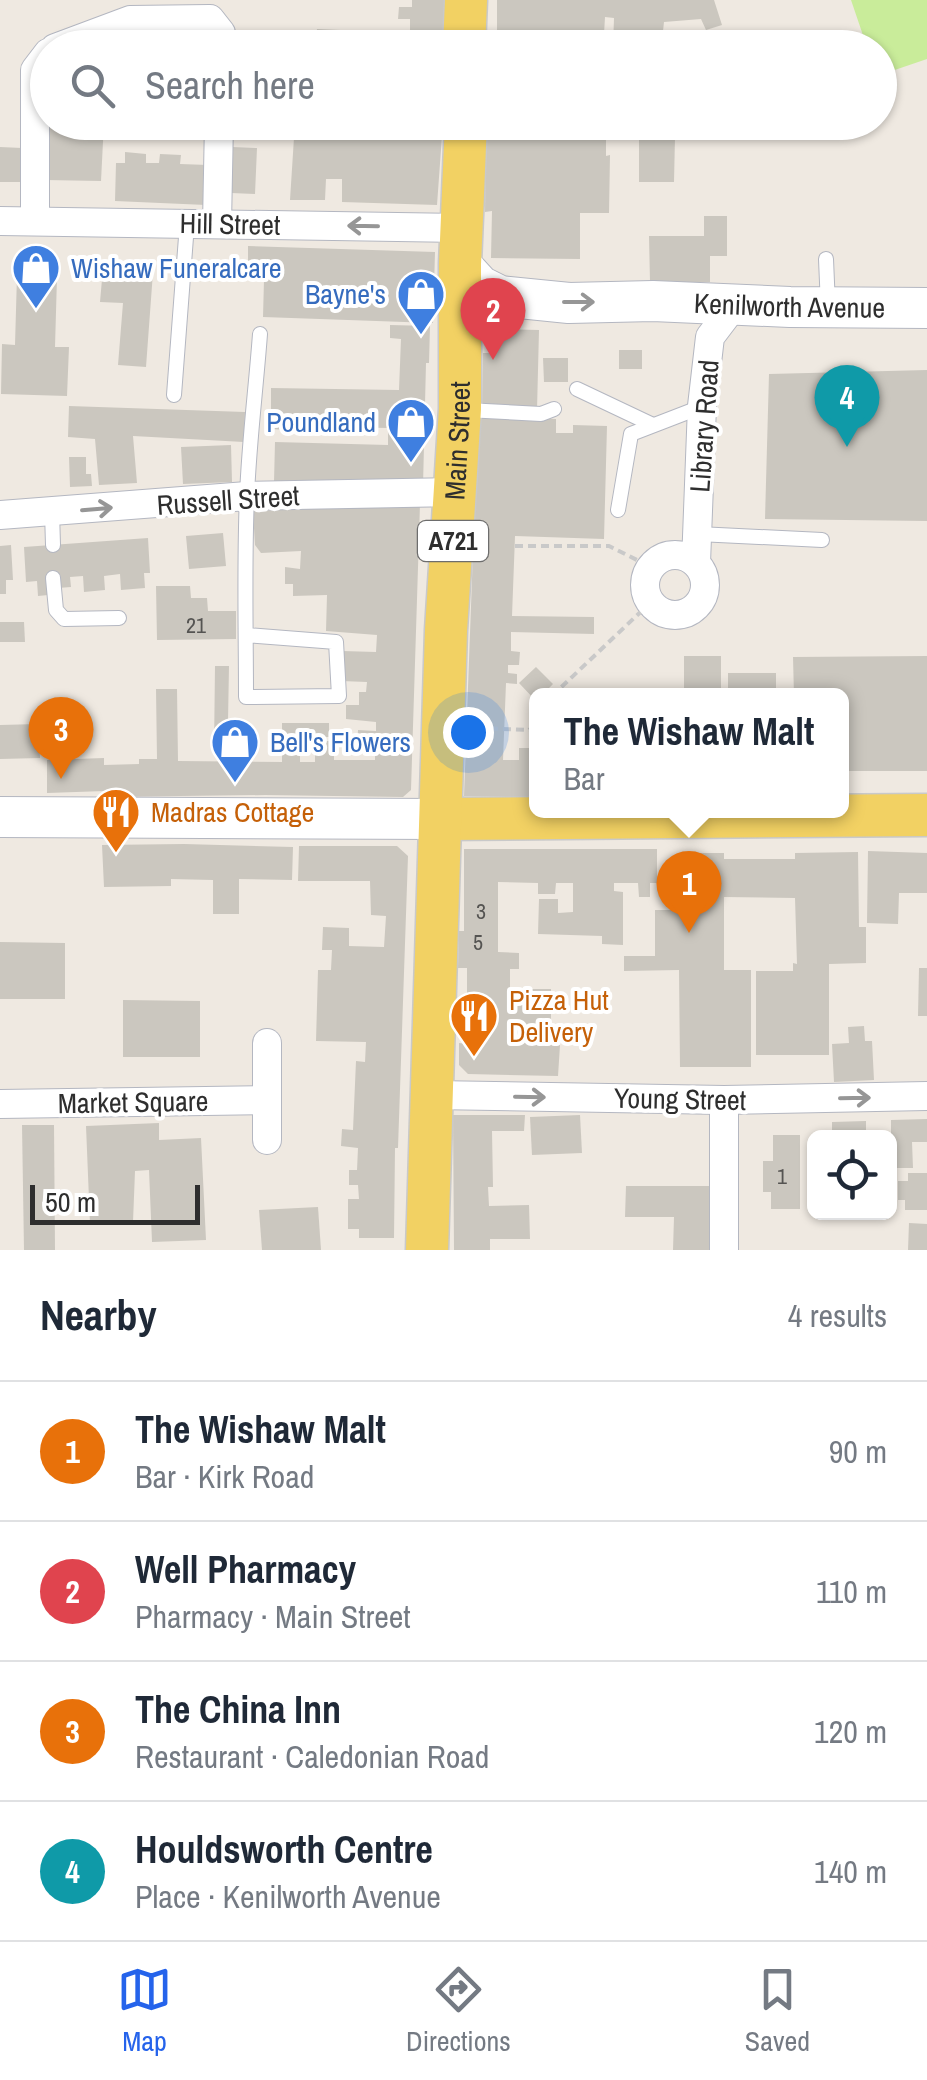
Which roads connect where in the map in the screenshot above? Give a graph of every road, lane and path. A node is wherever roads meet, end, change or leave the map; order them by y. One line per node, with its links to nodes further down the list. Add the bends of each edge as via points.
1 (466, 0): 4 (main road)
2 (103, 30): 3 (street, via 130,20 210,18)
3 (219, 30)
4 (465, 30)
5 (35, 140): 9 (street)
6 (219, 140): 11 (street)
7 (465, 140): 12 (main road, Main Street / A721)
8 (0, 220): 9 (street, Hill Street)
9 (34, 221): 10 (street, Hill Street)
10 (187, 224): 11 (street, Hill Street); 21 (lane)
11 (217, 224): 12 (street, Hill Street, one-way to 11)
12 (460, 246): 14 (main road, Kenilworth Avenue, one-way to 14, via 480,286 500,296 570,303); 24 (main road, Main Street / A721)
13 (826, 259): 16 (lane)
14 (653, 300): 15 (main road, Kenilworth Avenue); 19 (main road, Kenilworth Avenue, via 676,306)
15 (746, 305): 16 (main road, Kenilworth Avenue); 19 (street, Library Road, via 729,312)
16 (828, 307): 17 (main road, Kenilworth Avenue)
17 (927, 308)
18 (260, 334): 27 (lane)
19 (710, 337): 22 (street, Library Road)
20 (577, 389): 25 (lane)
21 (174, 395)
22 (702, 406): 25 (lane); 31 (street, Library Road)
23 (554, 408): 24 (lane, via 541,414)
24 (460, 409): 26 (main road, Main Street / A721)
25 (653, 425): 28 (lane, via 631,434)
26 (456, 492): 27 (street, Russell Street); 42 (main road, Main Street / A721)
27 (247, 496): 29 (street, Russell Street, one-way to 27); 40 (lane)
28 (618, 510)
29 (52, 512): 30 (street, Russell Street); 33 (lane)
30 (0, 515)
31 (698, 534): 32 (lane); 35 (street, Library Road)
32 (822, 540)
33 (53, 545)
34 (515, 546): 36 (path, via 609,546)
35 (696, 563): 36 (street, via 678,555); 38 (street, Library Road, via 705,586 693,609 666,613)
36 (651, 567): 38 (street, via 645,584)
37 (53, 578): 39 (lane, via 56,610 64,618)
38 (650, 602): 41 (path)
39 (119, 618)
40 (246, 635): 40 (lane, via 246,697 339,696 336,642)
41 (560, 688)
42 (444, 718): 43 (path, via 465,727); 48 (main road, Main Street / A721)
43 (529, 730)
44 (927, 815): 45 (main road)
45 (849, 816)
46 (0, 817): 48 (main road)
47 (562, 818): 48 (main road)
48 (441, 819): 50 (main road, A721)
49 (267, 1043): 52 (street)
50 (433, 1095): 53 (street, Young Street, one-way to 53); 56 (main road, A721)
51 (927, 1096): 53 (street, Young Street, one-way to 51)
52 (266, 1100): 54 (street, Market Square); 55 (street)
53 (724, 1100): 57 (street)
54 (0, 1104)
55 (267, 1140)
56 (427, 1250)
57 (724, 1250)

